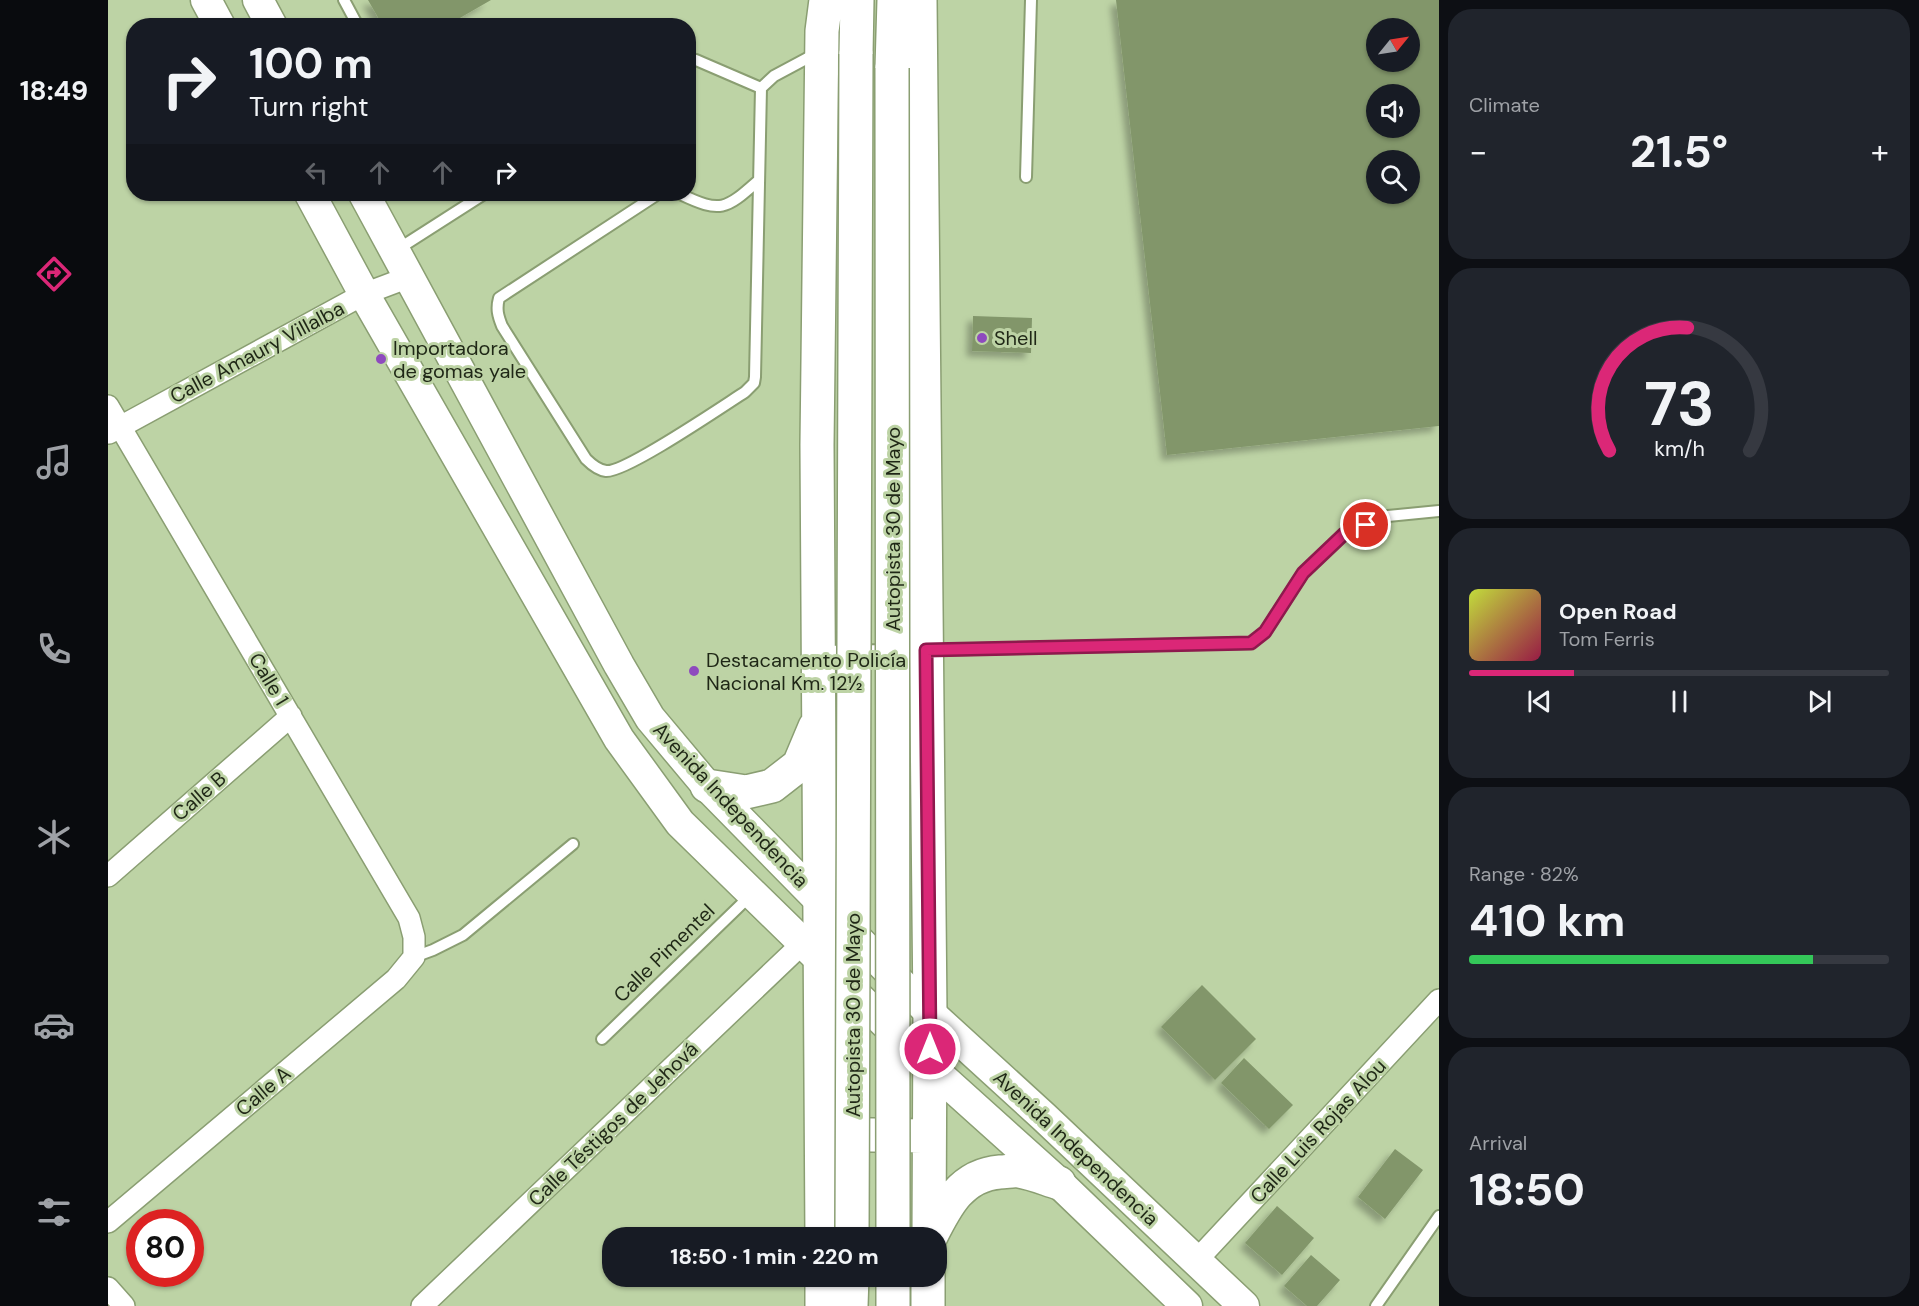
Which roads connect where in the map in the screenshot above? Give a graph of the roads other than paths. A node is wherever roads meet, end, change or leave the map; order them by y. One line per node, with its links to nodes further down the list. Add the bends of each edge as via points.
1 (206, 0): 9 (street)
2 (258, 0): 10 (street)
3 (344, 0): 11 (lane)
4 (826, 0): 12 (highway)
5 (857, 0): 49 (highway, Autopista 30 de Mayo, bridge)
6 (894, 0): 50 (highway, Autopista 30 de Mayo, bridge)
7 (920, 0): 28 (highway)
8 (1031, 0): 15 (lane)
9 (216, 18)
10 (268, 18)
11 (354, 18)
12 (821, 51): 14 (lane, via 774,76); 29 (highway)
13 (696, 60): 14 (lane)
14 (761, 88): 16 (lane)
15 (1026, 177)
16 (759, 180): 20 (lane, via 754,383 635,460 606,471 586,459 502,326 497,307 499,298); 21 (lane, via 733,203 721,206)
17 (314, 201): 24 (street, Avenida Independencia)
18 (368, 201): 22 (street, Avenida Independencia)
19 (473, 201): 22 (lane)
20 (647, 201)
21 (695, 201)
22 (395, 251): 23 (street, Avenida Independencia)
23 (409, 277): 24 (street, Calle Amaury Villalba); 32 (street, Avenida Independencia, via 650,718)
24 (364, 294): 26 (street, Calle Amaury Villalba); 35 (street, Avenida Independencia, via 619,739 680,823)
25 (108, 406): 26 (street, Calle 1)
26 (114, 430): 30 (street, Calle 1)
27 (1439, 511): 28 (lane, via 1388,516 1344,534 1303,573 1265,632 1251,643)
28 (914, 650): 29 (lane); 40 (highway)
29 (819, 651): 31 (highway)
30 (291, 716): 34 (street, Calle B); 38 (street, Calle 1, via 409,918)
31 (819, 717): 32 (highway, via 799,765 772,786 746,792); 36 (highway)
32 (707, 786): 36 (street, Avenida Independencia)
33 (573, 844): 38 (lane, via 462,934)
34 (108, 876)
35 (752, 893): 37 (street, Avenida Independencia); 41 (lane, Calle Pimentel)
36 (820, 901): 37 (highway); 40 (street, Avenida Independencia)
37 (812, 952): 42 (street, Avenida Independencia); 43 (highway); 60 (street, Calle Téstigos de Jehová)
38 (414, 957): 47 (street, Calle A, via 396,979)
39 (1439, 1000): 53 (street, Calle Luis Rojas Alou)
40 (930, 1013): 42 (highway); 53 (street, Avenida Independencia)
41 (602, 1039)
42 (930, 1066): 44 (highway); 45 (street, Avenida Independencia)
43 (821, 1134): 44 (highway); 48 (highway)
44 (930, 1136): 51 (highway)
45 (1059, 1183): 52 (highway, via 1018,1171 976,1177 962,1187); 65 (street, Avenida Independencia)
46 (1439, 1216): 67 (lane)
47 (108, 1222)
48 (822, 1227)
49 (852, 1227)
50 (893, 1227)
51 (930, 1227)
52 (936, 1227)
53 (1196, 1261): 66 (street, Avenida Independencia)
54 (822, 1287): 61 (highway)
55 (852, 1287): 62 (highway)
56 (893, 1287): 63 (highway)
57 (928, 1287): 64 (highway)
58 (108, 1288): 59 (street)
59 (124, 1306)
60 (422, 1306)
61 (822, 1306)
62 (851, 1306)
63 (893, 1306)
64 (928, 1306)
65 (1187, 1306)
66 (1244, 1306)
67 (1376, 1306)

